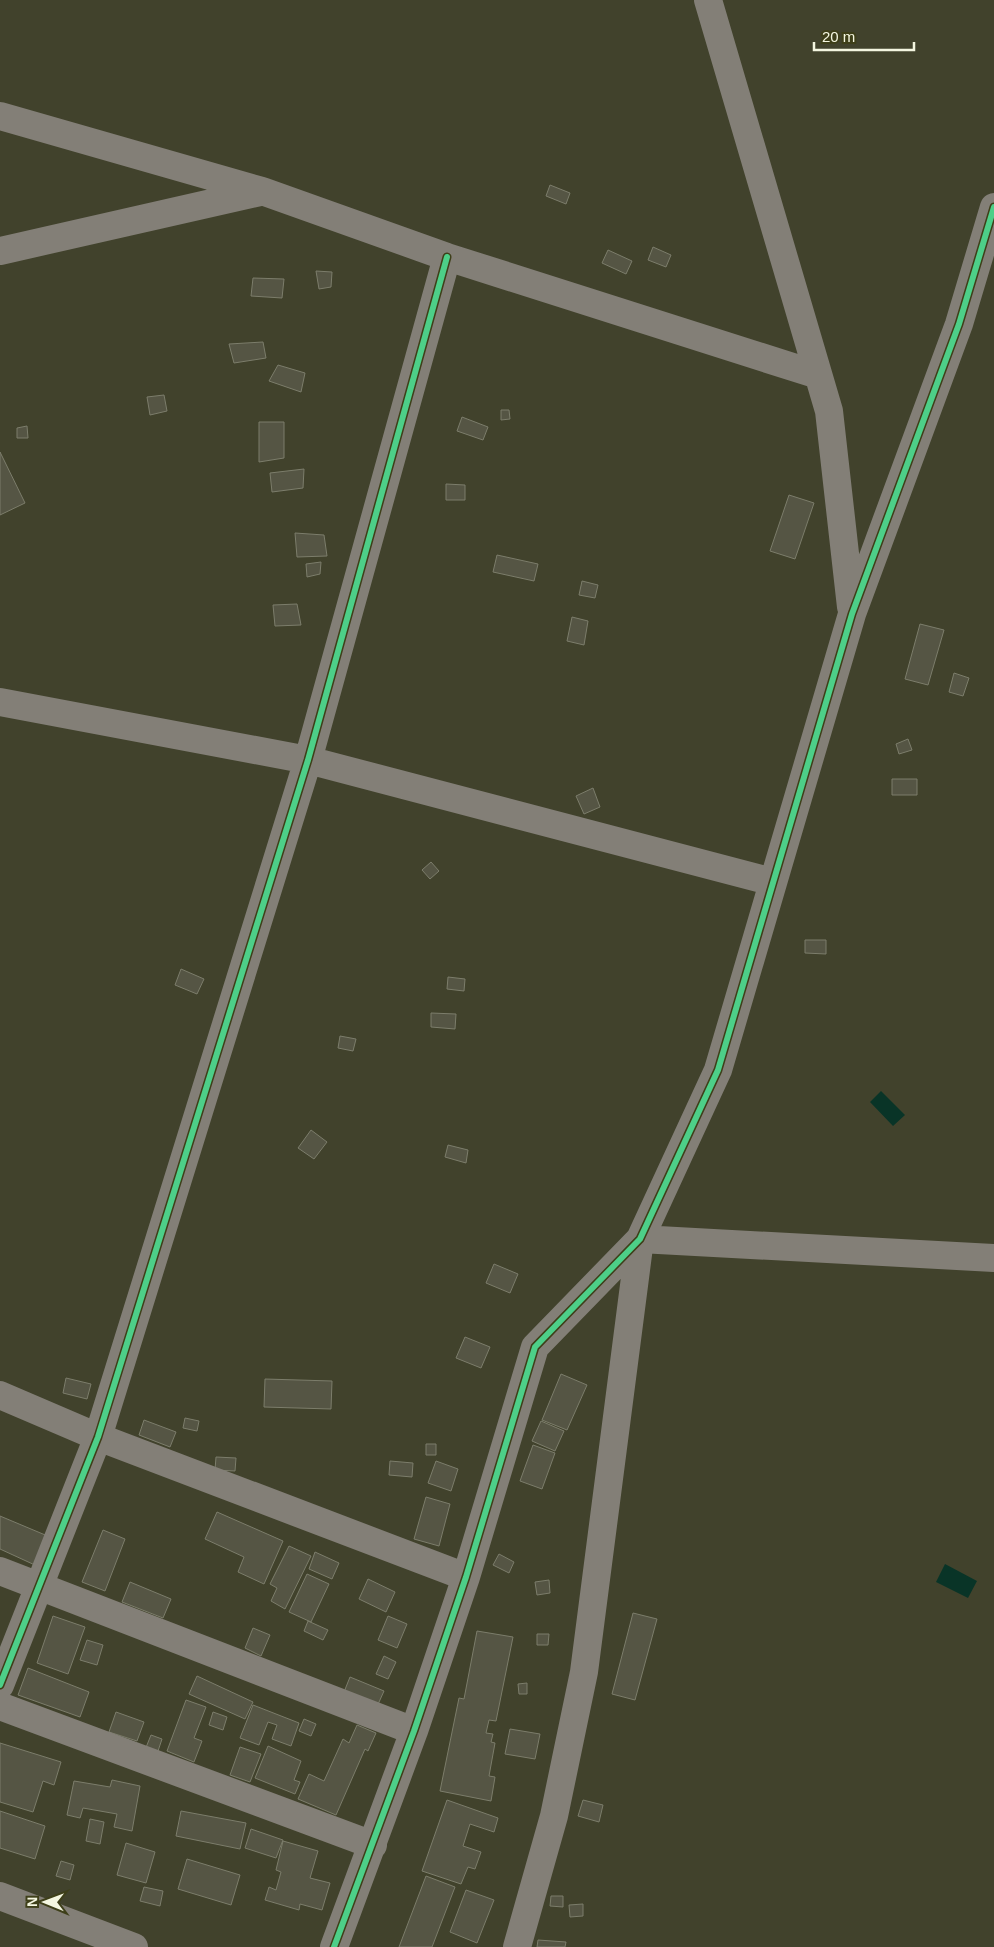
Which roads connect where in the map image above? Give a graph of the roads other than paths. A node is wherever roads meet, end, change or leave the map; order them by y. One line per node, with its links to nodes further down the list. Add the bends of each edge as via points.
1 (708, 0): 7 (street)
2 (0, 116): 3 (street)
3 (262, 191): 5 (street); 6 (street)
4 (994, 207): 8 (street, via 959,324)
5 (0, 251)
6 (447, 256): 7 (street); 10 (street)
7 (818, 376): 8 (street, via 829,411)
8 (852, 614): 11 (street)
9 (0, 702): 10 (street)
10 (308, 760): 11 (street); 15 (street)
11 (773, 882): 12 (street, via 718,1070)
12 (640, 1239): 13 (street); 17 (street, via 535,1346); 26 (street, via 584,1672 554,1816)
13 (994, 1258)
14 (0, 1395): 15 (street)
15 (98, 1436): 17 (street); 18 (street)
16 (0, 1571): 18 (street)
17 (466, 1577): 21 (street)
18 (40, 1586): 19 (street); 21 (street)
19 (0, 1685)
20 (0, 1706): 22 (street)
21 (414, 1731): 22 (street)
22 (373, 1845): 25 (street)
23 (0, 1896): 24 (street)
24 (134, 1947)
25 (334, 1947)
26 (517, 1947)

